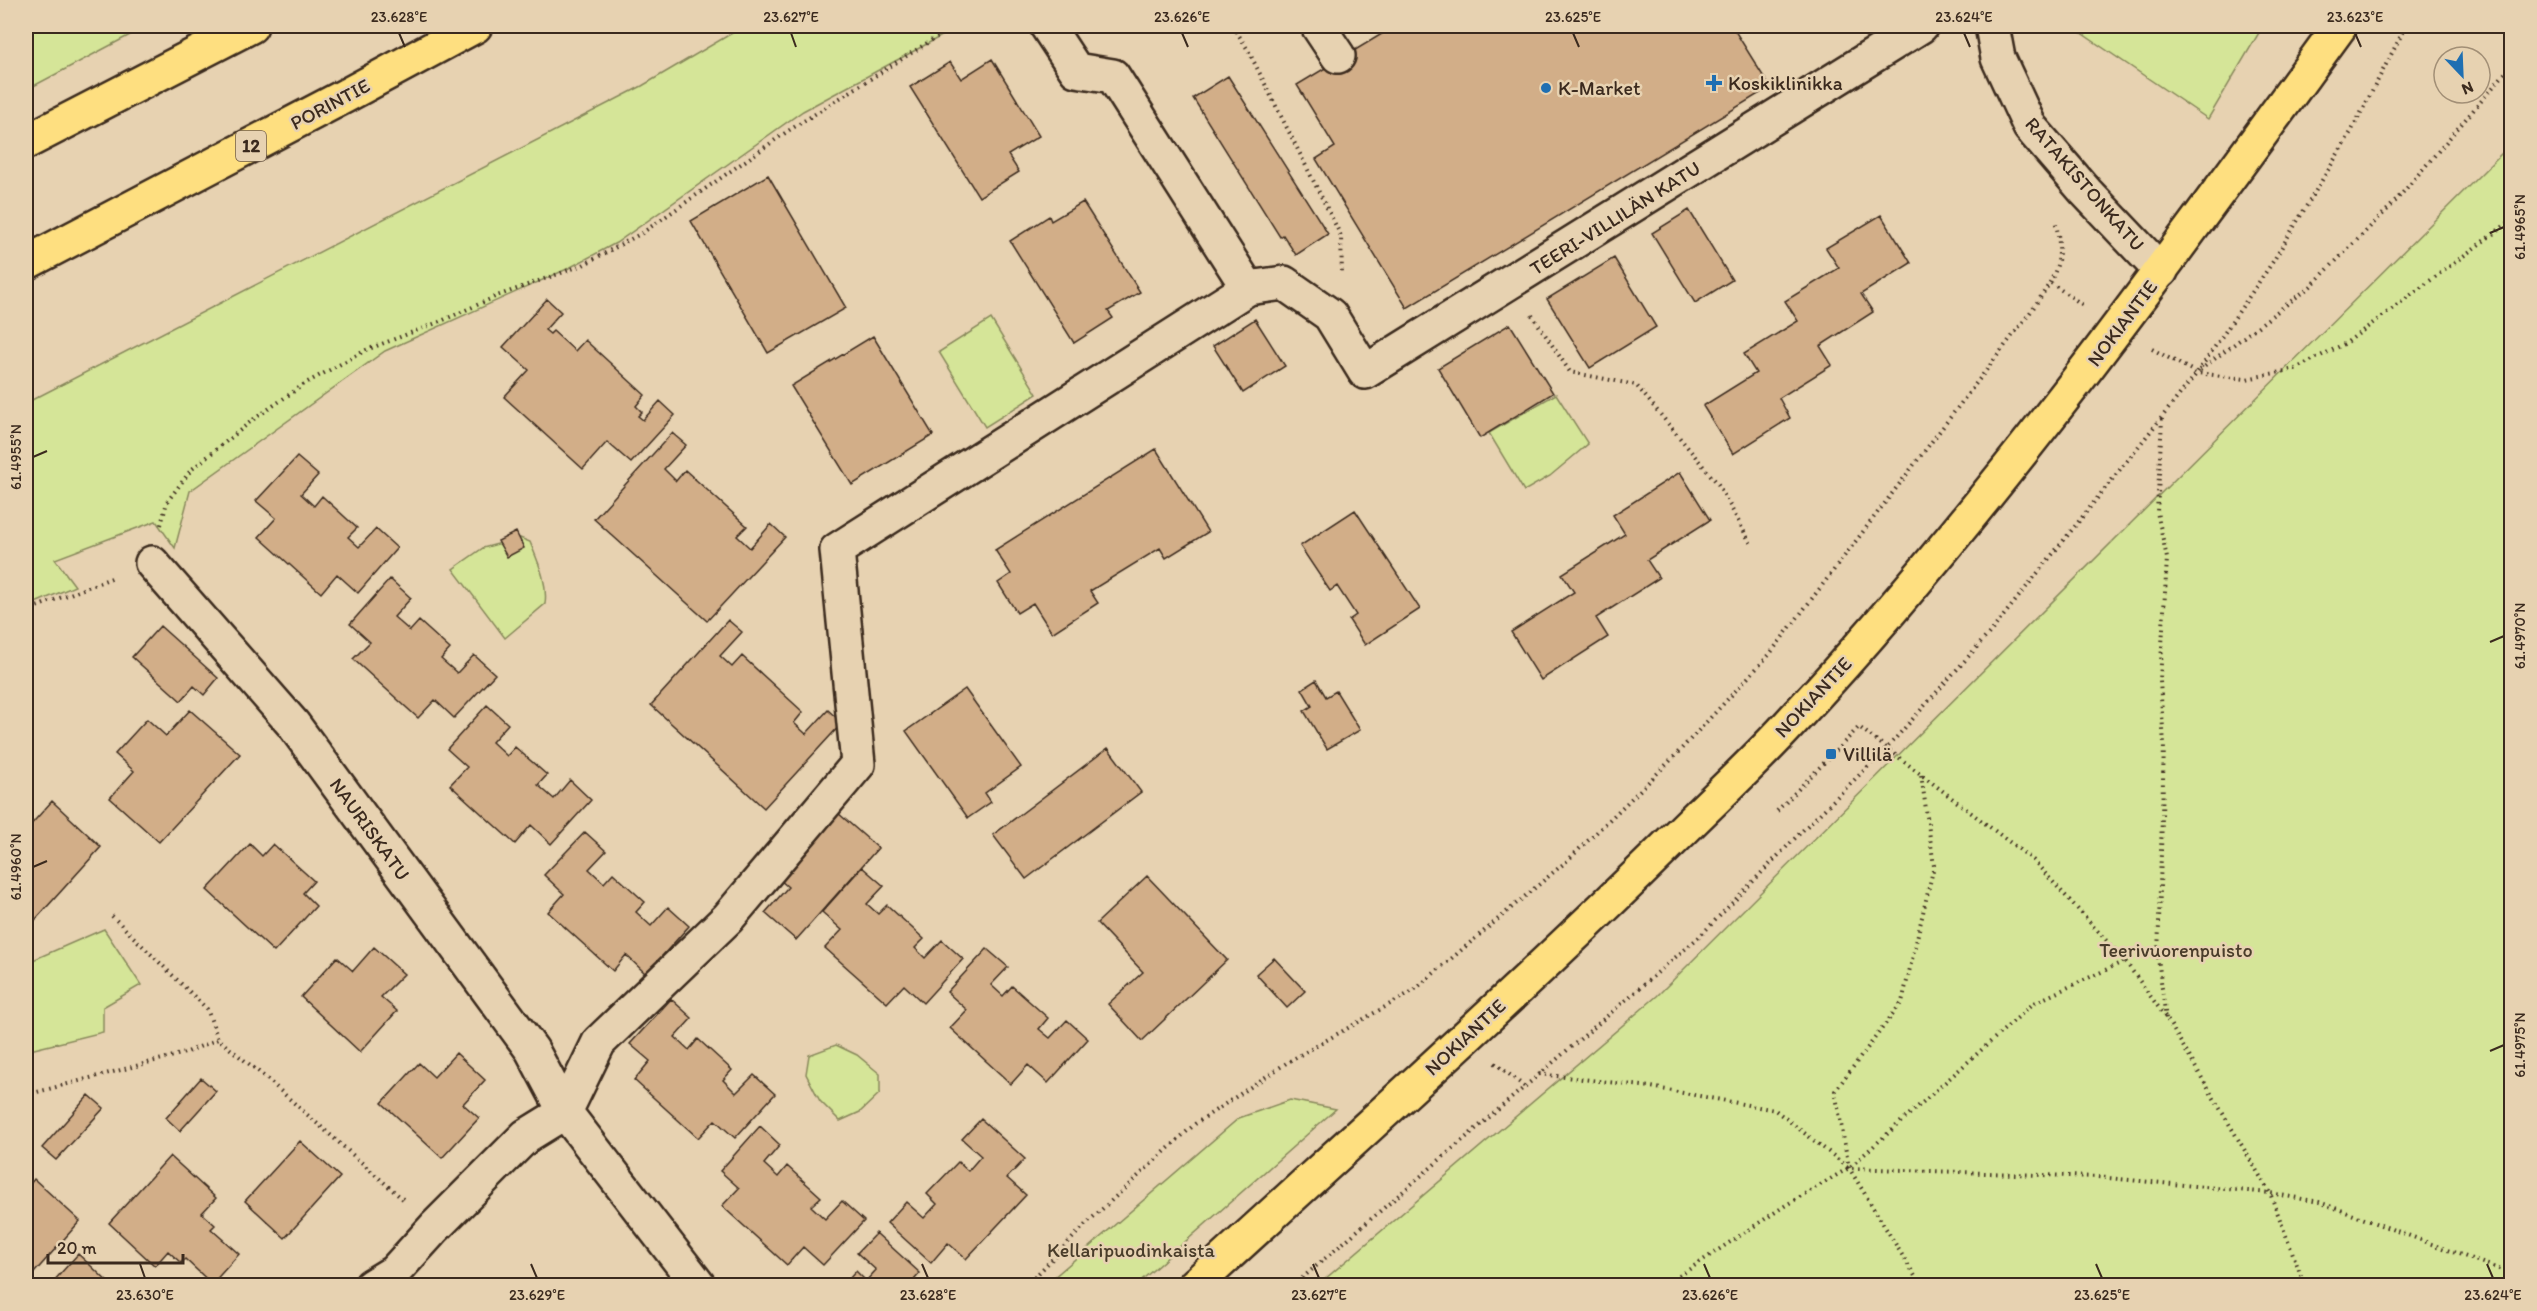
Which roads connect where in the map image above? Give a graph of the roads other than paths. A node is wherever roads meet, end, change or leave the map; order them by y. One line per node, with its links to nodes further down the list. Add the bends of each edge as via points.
1 (251, 26): 9 (main road)
2 (475, 26): 10 (main road, PORINTIE / 12)
3 (1047, 26): 12 (street, via 1076,70 1113,76)
4 (1318, 26): 8 (street)
5 (1921, 26): 12 (street, TEERI-VILLILÄN KATU, via 1365,372 1330,315 1284,283)
6 (1992, 26): 11 (street, RATAKISTONKATU, via 1998,58 2030,127)
7 (2340, 26): 11 (main road, NOKIANTIE)
8 (1338, 56)
9 (26, 142)
10 (26, 263)
11 (2161, 271): 17 (main road, NOKIANTIE, via 2053,414 1915,583 1791,723 1605,907)
12 (1248, 288): 14 (street, via 837,550 858,764 728,918 598,1042)
13 (152, 563): 14 (street, NAURISKATU, via 293,724 532,1050)
14 (565, 1112): 15 (street, via 526,1136 394,1272); 16 (street, NAURISKATU)
15 (371, 1286)
16 (699, 1286)
17 (1194, 1286)

